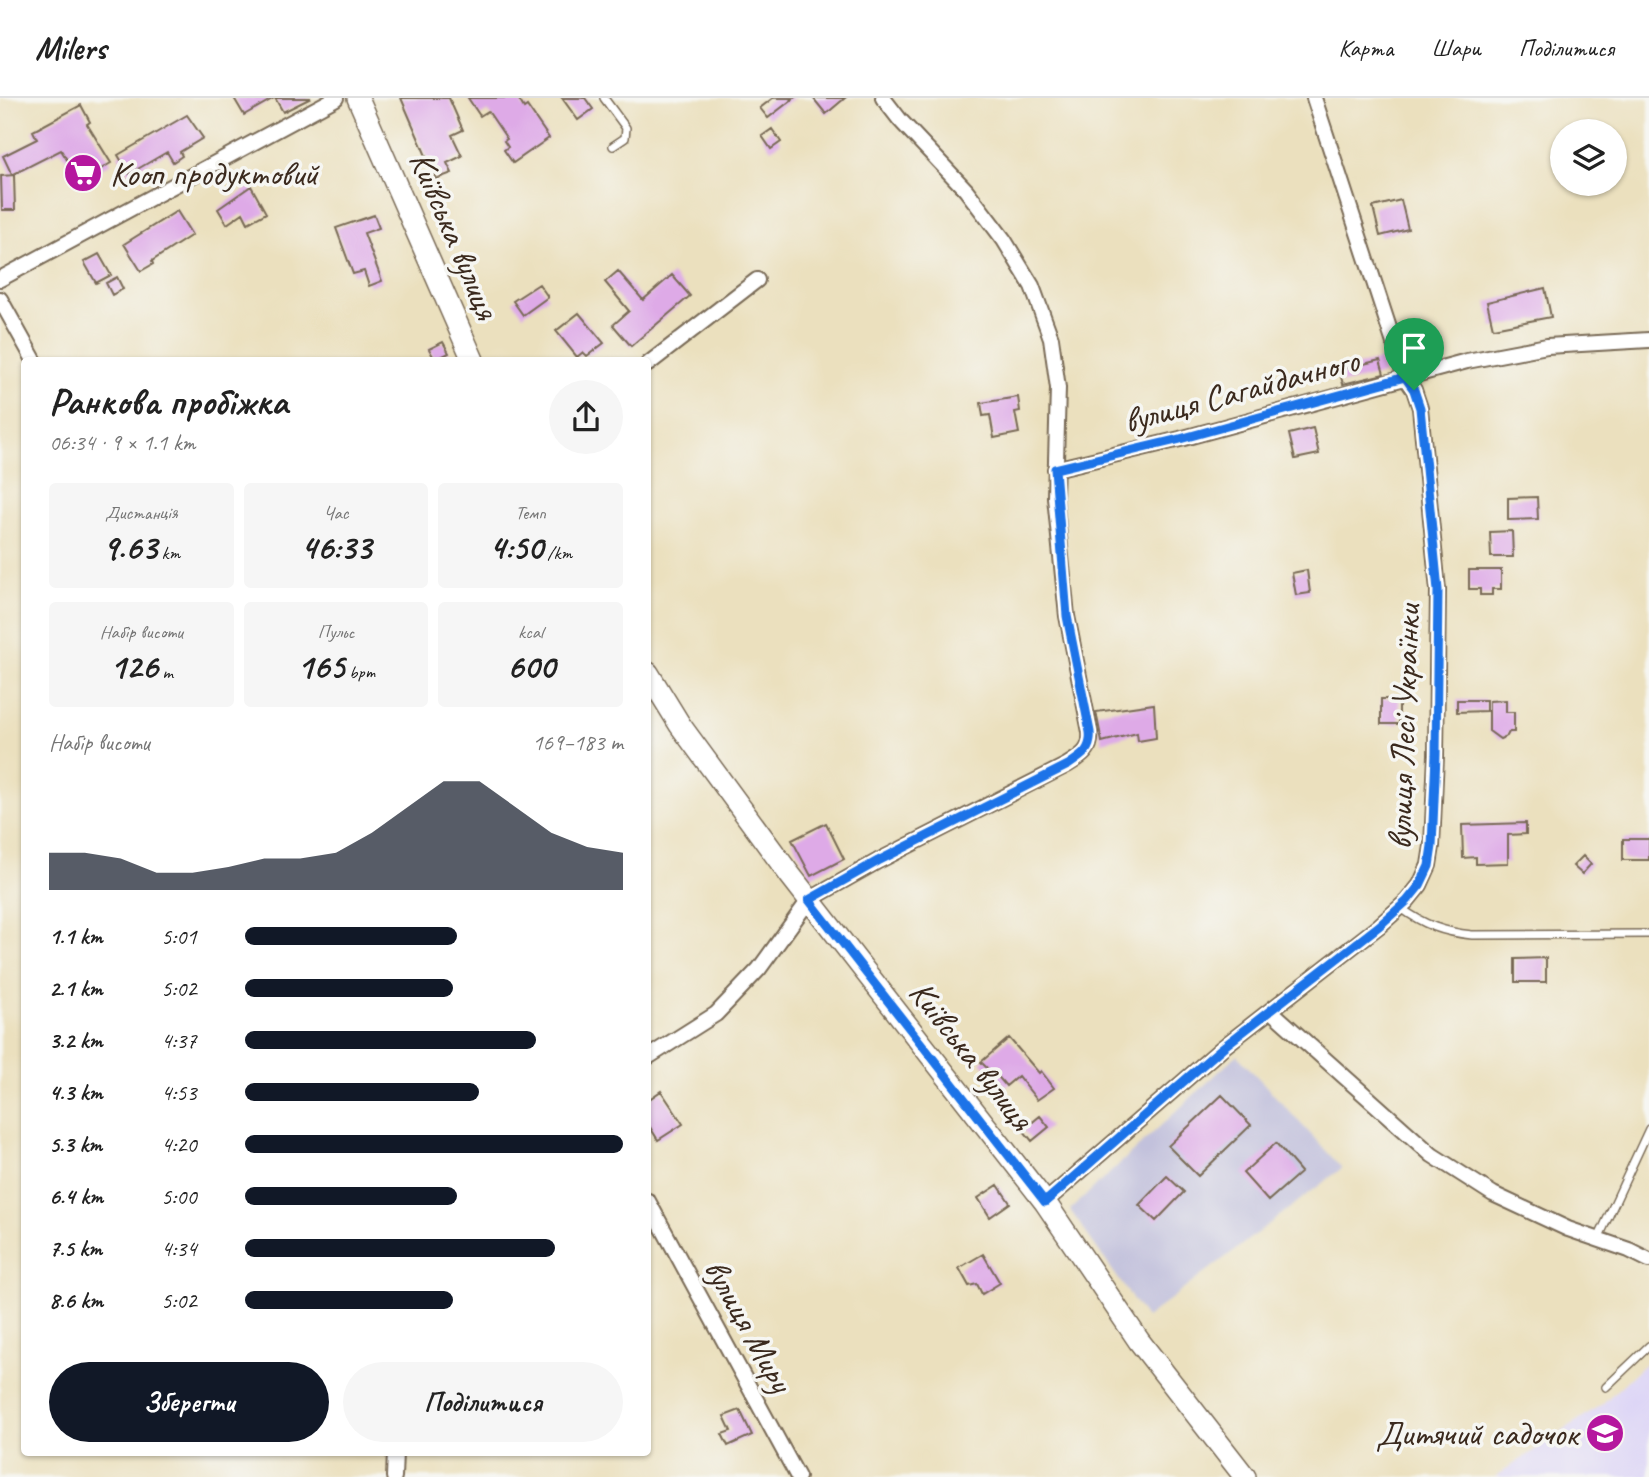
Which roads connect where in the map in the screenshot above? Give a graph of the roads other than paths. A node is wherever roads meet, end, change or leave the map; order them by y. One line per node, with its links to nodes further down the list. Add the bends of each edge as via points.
1 (336, 98): 7 (street)
2 (358, 98): 12 (street, Київська вулиця)
3 (604, 98): 6 (lane, via 626,128 625,138)
4 (883, 98): 15 (street, via 966,190 1032,286 1051,338 1058,388)
5 (1314, 98): 14 (street, вулиця Лесі Українки)
6 (613, 146)
7 (0, 279)
8 (757, 280): 13 (street)
9 (0, 299): 11 (street)
10 (1649, 340): 14 (street, вулиця Сагайдачного, via 1547,346)
11 (32, 357)
12 (471, 357)
13 (651, 361)
14 (1405, 377): 15 (street, вулиця Сагайдачного); 18 (street, вулиця Лесі Українки, via 1420,408 1438,590 1432,846 1420,885)
15 (1055, 469): 17 (street, via 1067,616 1090,747 1068,765)
16 (651, 678): 17 (street, Київська вулиця, via 680,725)
17 (809, 900): 21 (street, via 759,969 716,1014); 23 (street, Київська вулиця)
18 (1400, 907): 19 (lane, via 1448,933); 20 (street, вулиця Лесі Українки)
19 (1649, 934)
20 (1271, 1011): 23 (street, вулиця Лесі Українки); 25 (street, via 1432,1155 1493,1194)
21 (651, 1055)
22 (1649, 1129): 25 (lane)
23 (1045, 1202): 32 (street, Київська вулиця, via 1139,1341)
24 (651, 1207): 31 (street, вулиця Миру)
25 (1597, 1240): 26 (street)
26 (1649, 1260)
27 (1649, 1346): 28 (lane)
28 (1606, 1387)
29 (395, 1456): 30 (street)
30 (394, 1477)
31 (798, 1477)
32 (1245, 1477)

